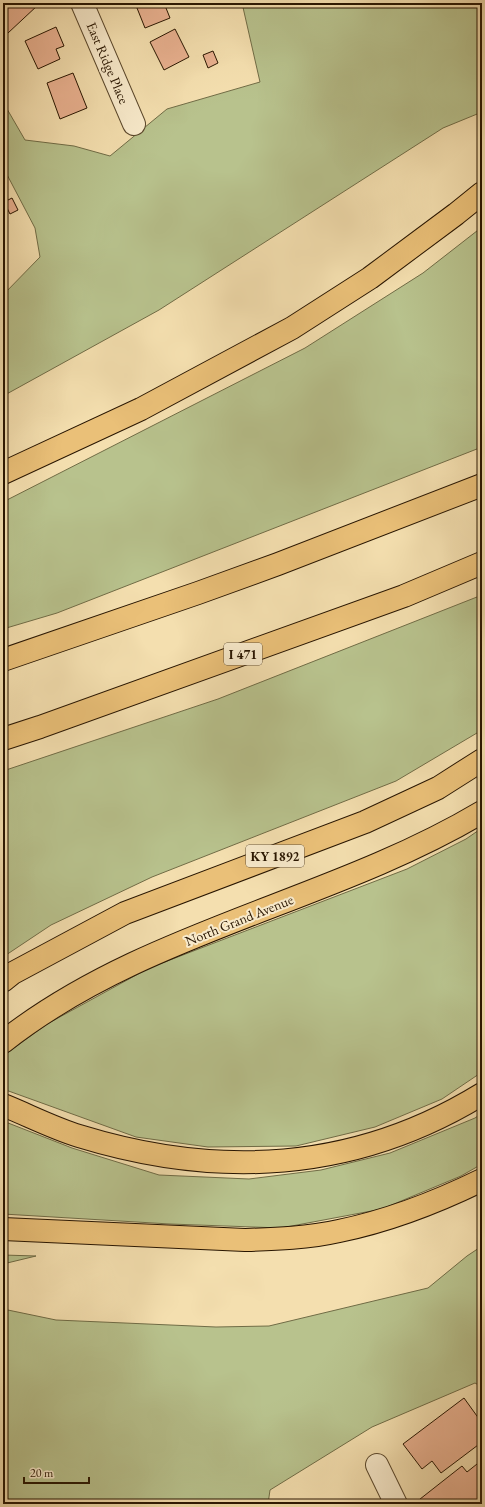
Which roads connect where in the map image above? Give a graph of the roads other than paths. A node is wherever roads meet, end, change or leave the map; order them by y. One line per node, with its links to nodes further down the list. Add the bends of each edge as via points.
1 (82, 3): 2 (street, East Ridge Place)
2 (134, 124)
3 (482, 193): 4 (main road, via 370,278 292,328 141,409)
4 (3, 473)
5 (482, 485): 7 (main road, via 198,594)
6 (482, 564): 8 (main road, I 471, via 404,596)
7 (3, 660)
8 (3, 739)
9 (482, 760): 11 (main road, KY 1892, via 438,788 365,822 125,913 13,973)
10 (482, 812): 12 (main road, North Grand Avenue, via 414,848 156,953 54,1005)
11 (3, 981)
12 (3, 1042)
13 (482, 1094): 14 (main road, via 432,1121 391,1139 312,1158 265,1163 174,1158 120,1148 77,1135)
14 (3, 1105)
15 (482, 1180): 16 (main road, via 398,1215 339,1232 282,1239 245,1240)
16 (3, 1229)
17 (378, 1465): 18 (street)
18 (396, 1504)

